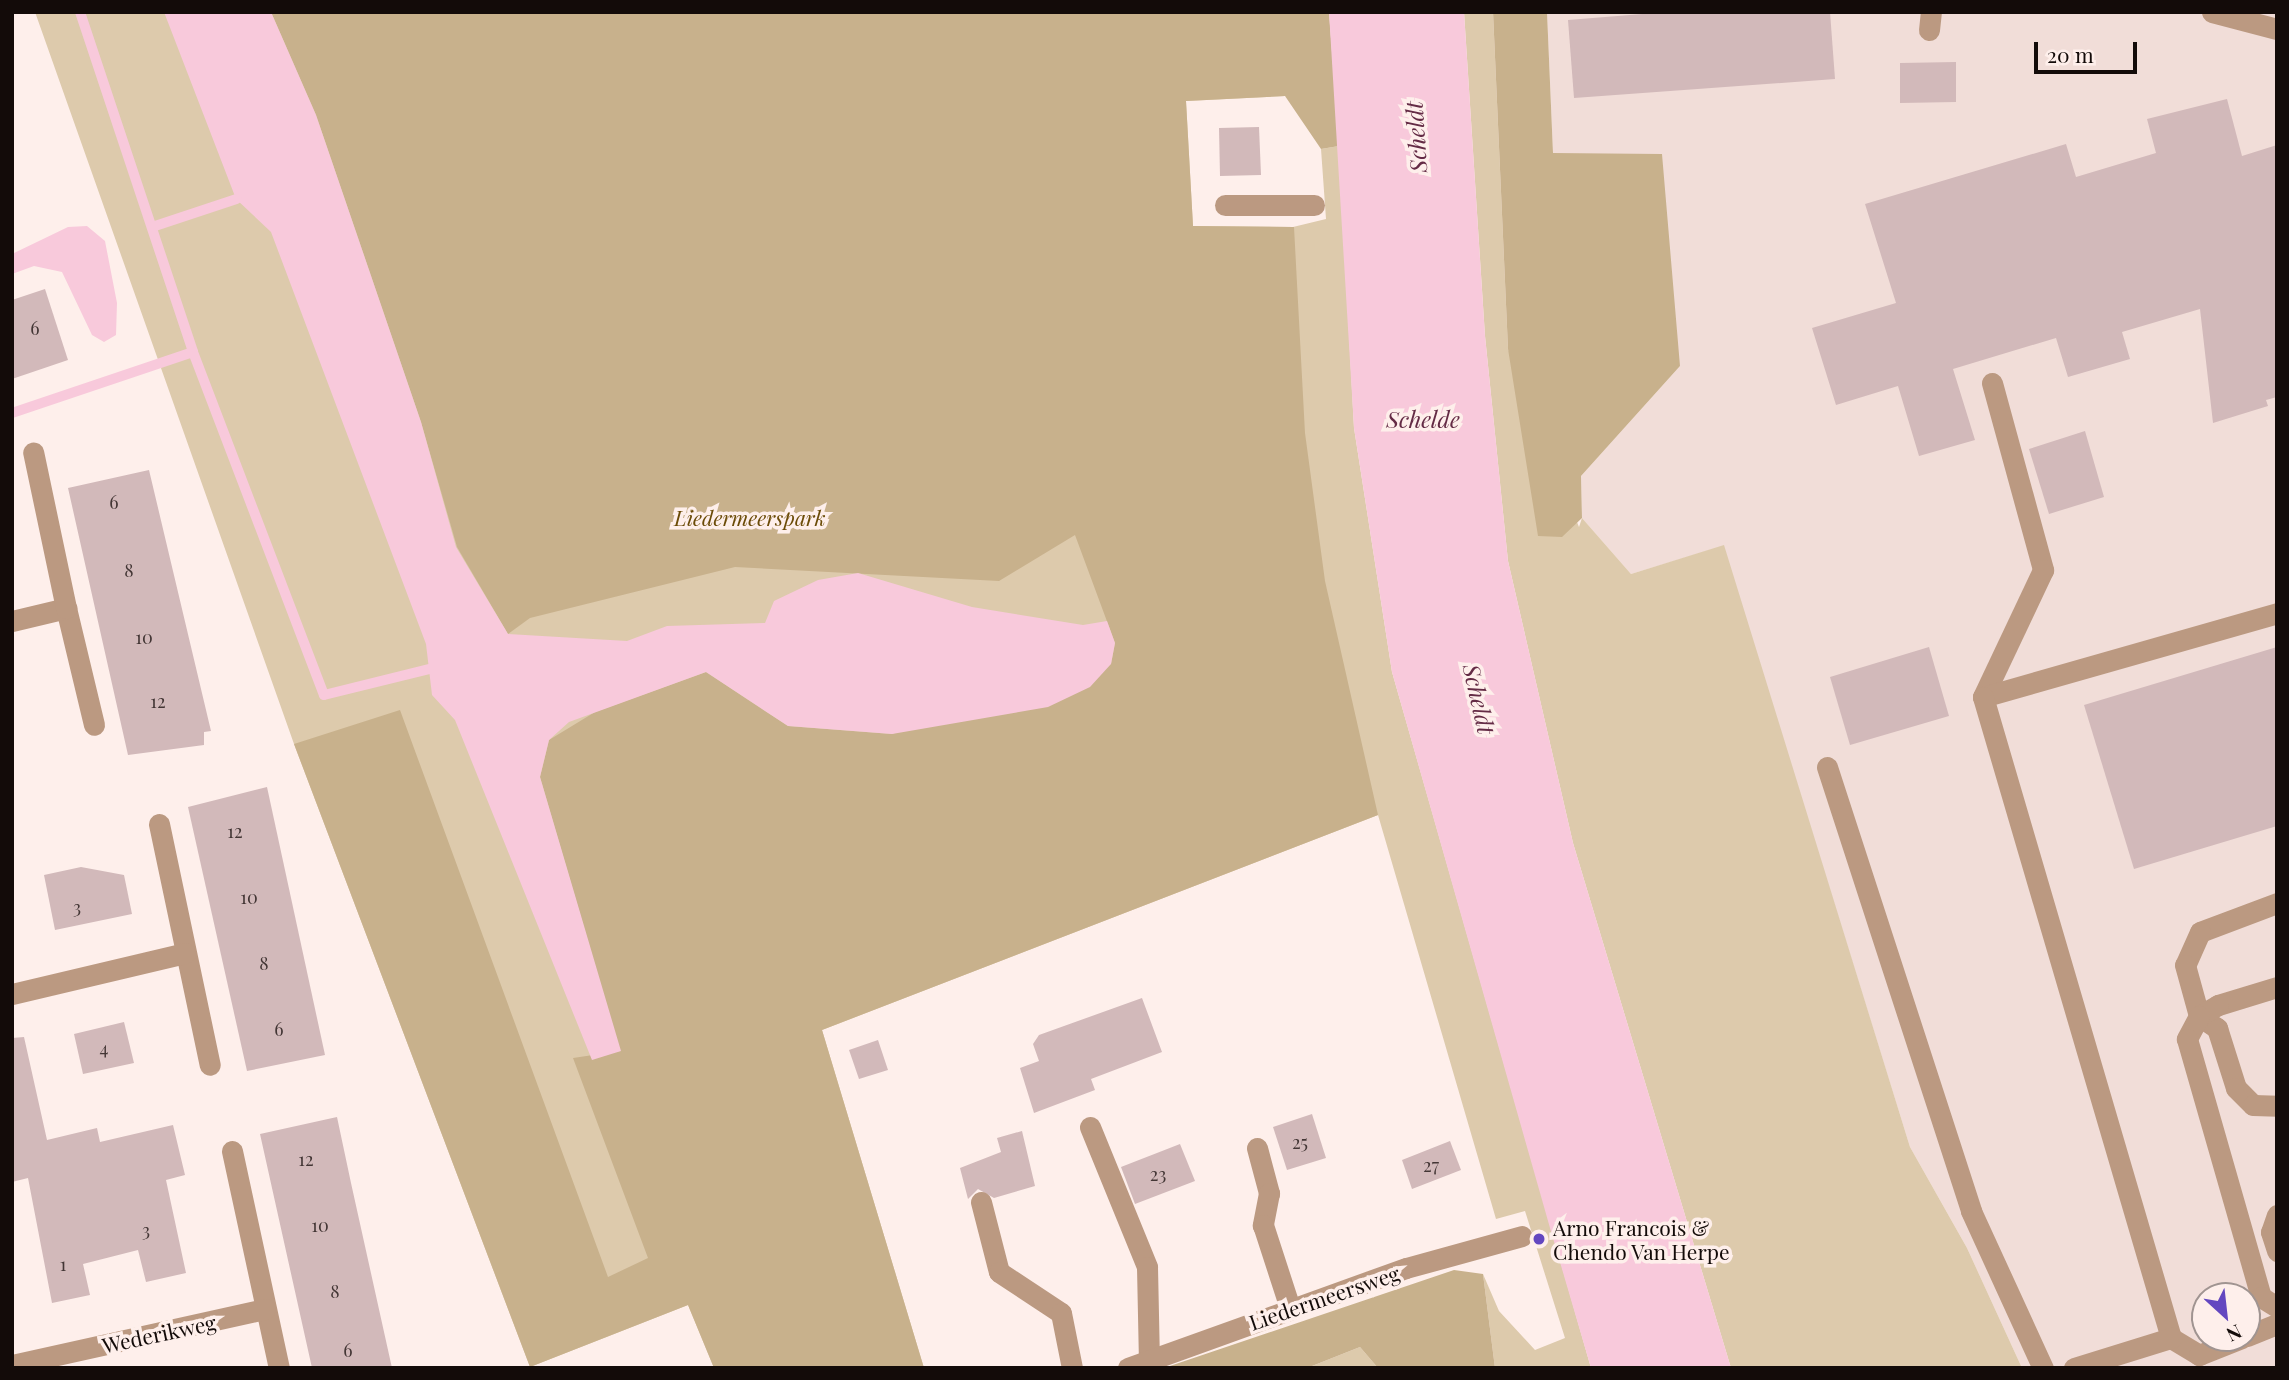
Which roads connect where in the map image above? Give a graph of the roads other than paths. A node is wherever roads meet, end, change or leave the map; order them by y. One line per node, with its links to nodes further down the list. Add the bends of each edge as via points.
1 (2211, 12): 2 (street)
2 (2277, 29)
3 (1224, 205): 4 (street)
4 (1314, 205)
5 (1992, 383): 10 (street, via 2043,569)
6 (33, 452): 7 (street)
7 (66, 608): 9 (street); 11 (street)
8 (2277, 613): 10 (street)
9 (12, 621)
10 (1983, 697): 31 (street)
11 (94, 725)
12 (1827, 767): 38 (street, via 1971,1211)
13 (159, 824): 15 (street)
14 (2277, 903): 18 (street, via 2222,920 2189,947 2185,965)
15 (185, 953): 17 (street); 19 (street)
16 (2277, 987): 18 (street)
17 (12, 994)
18 (2199, 1016): 20 (street, via 2217,1028 2236,1088 2253,1105); 28 (street, via 2187,1039 2261,1297)
19 (211, 1065)
20 (2277, 1106)
21 (1090, 1126): 33 (street, via 1147,1267)
22 (1256, 1148): 29 (street, via 1269,1193 1262,1225)
23 (232, 1151): 30 (street)
24 (981, 1202): 36 (street, via 999,1272 1061,1313)
25 (2277, 1215): 27 (street, via 2270,1232)
26 (1522, 1236): 29 (street, Liedermeersweg)
27 (2277, 1251)
28 (2277, 1307)
29 (1290, 1308): 33 (street, Liedermeersweg)
30 (265, 1310): 34 (street, Wederikweg); 35 (street)
31 (2171, 1338): 32 (street); 39 (street)
32 (2191, 1350)
33 (1149, 1360): 37 (street, Liedermeersweg)
34 (12, 1365)
35 (279, 1368)
36 (1072, 1368)
37 (1128, 1368)
38 (2043, 1368)
39 (2074, 1368)

